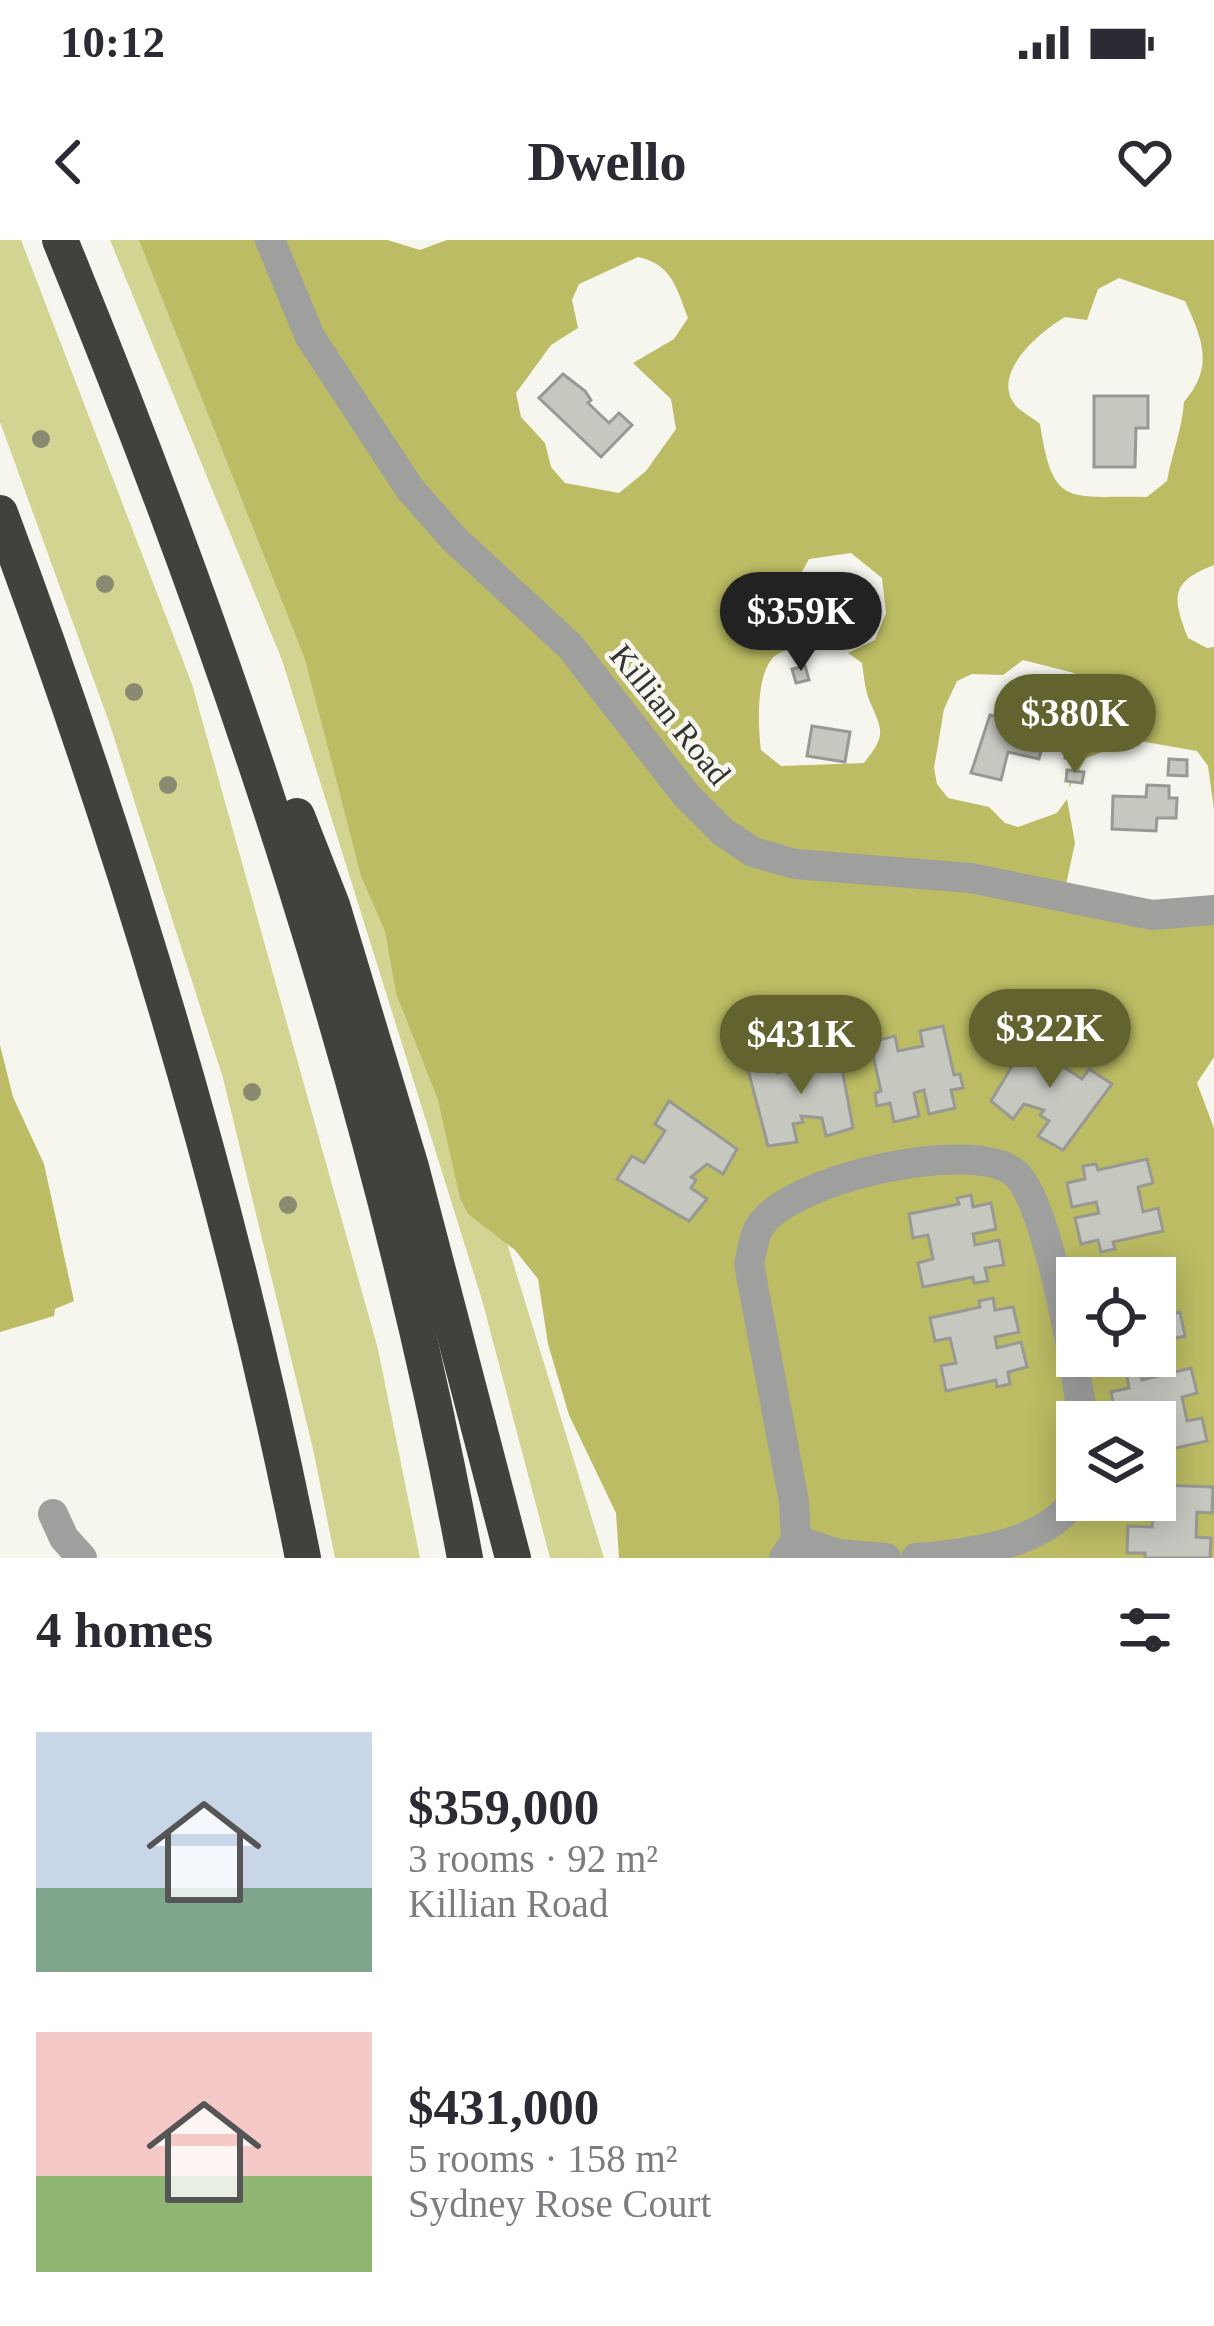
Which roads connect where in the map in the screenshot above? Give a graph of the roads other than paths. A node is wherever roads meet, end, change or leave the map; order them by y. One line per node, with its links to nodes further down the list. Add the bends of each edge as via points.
1 (60, 240): 4 (highway)
2 (270, 240): 5 (street, Killian Road, via 310,338 410,489 570,646 723,832 753,852 795,864 971,878 1152,915)
3 (0, 513): 7 (highway, via 170,1020)
4 (222, 662): 14 (highway, via 355,1085); 15 (highway, via 332,905 411,1167)
5 (1214, 910)
6 (1079, 1401): 9 (street, via 1051,1259 1031,1190 1012,1170 986,1160 940,1160 842,1178 795,1196 759,1226 749,1264 794,1502)
7 (290, 1496): 12 (highway); 13 (highway)
8 (1056, 1519): 17 (street, via 1009,1542)
9 (790, 1549): 16 (street)
10 (51, 1558): 11 (street, via 53,1514)
11 (82, 1558)
12 (290, 1558)
13 (303, 1558)
14 (465, 1558)
15 (513, 1558)
16 (886, 1558)
17 (916, 1558)

